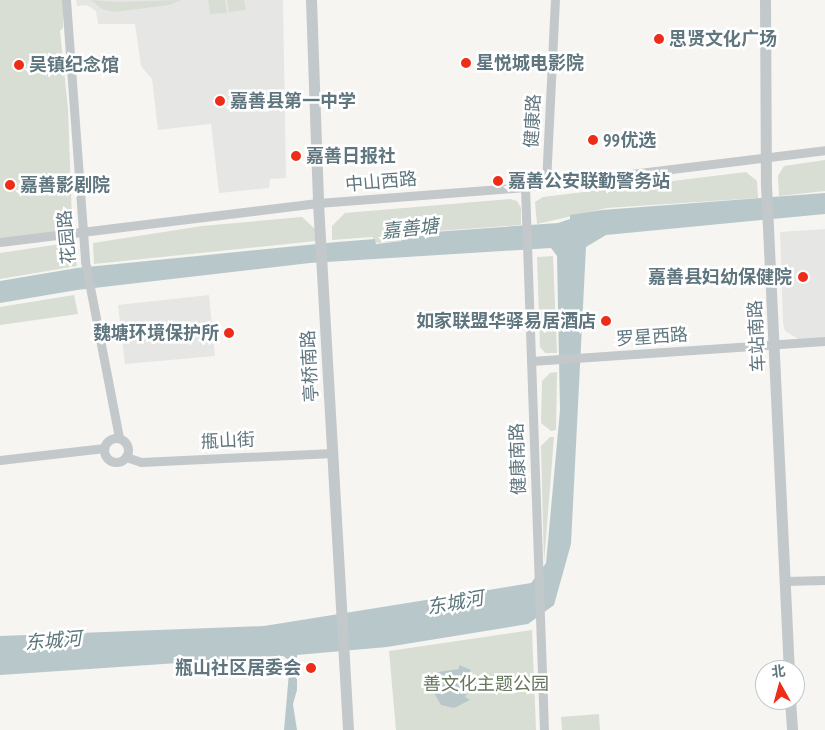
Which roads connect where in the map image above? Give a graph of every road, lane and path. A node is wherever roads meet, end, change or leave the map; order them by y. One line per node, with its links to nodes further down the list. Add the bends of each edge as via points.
1 (66, 0): 10 (street, 花园路)
2 (311, 0): 9 (street, 亭桥南路)
3 (555, 0): 7 (street, 健康路)
4 (765, 0): 6 (street, 车站南路)
5 (825, 150): 6 (street, 中山西路)
6 (765, 155): 7 (street, 中山西路); 13 (street, 车站南路)
7 (546, 184): 8 (street, 中山西路)
8 (525, 186): 9 (street, 中山西路); 14 (street, 健康南路)
9 (318, 203): 10 (street, 中山西路); 17 (street, 亭桥南路)
10 (83, 233): 11 (street, 中山西路); 15 (street, 花园路, via 85,261)
11 (0, 242)
12 (825, 341): 13 (street, 罗星西路)
13 (775, 344): 14 (street, 罗星西路); 21 (street, 车站南路)
14 (531, 361): 25 (street, 健康南路)
15 (119, 438): 16 (street, via 111,439); 18 (street, via 128,446)
16 (104, 448): 18 (street, via 112,461); 19 (street)
17 (333, 453): 18 (street, 甁山街, via 141,462); 24 (street, 亭桥南路)
18 (126, 457)
19 (0, 460)
20 (825, 580): 21 (street)
21 (785, 581): 22 (street, 车站南路)
22 (789, 660)
23 (791, 710): 26 (street)
24 (348, 730)
25 (544, 730)
26 (792, 730)

